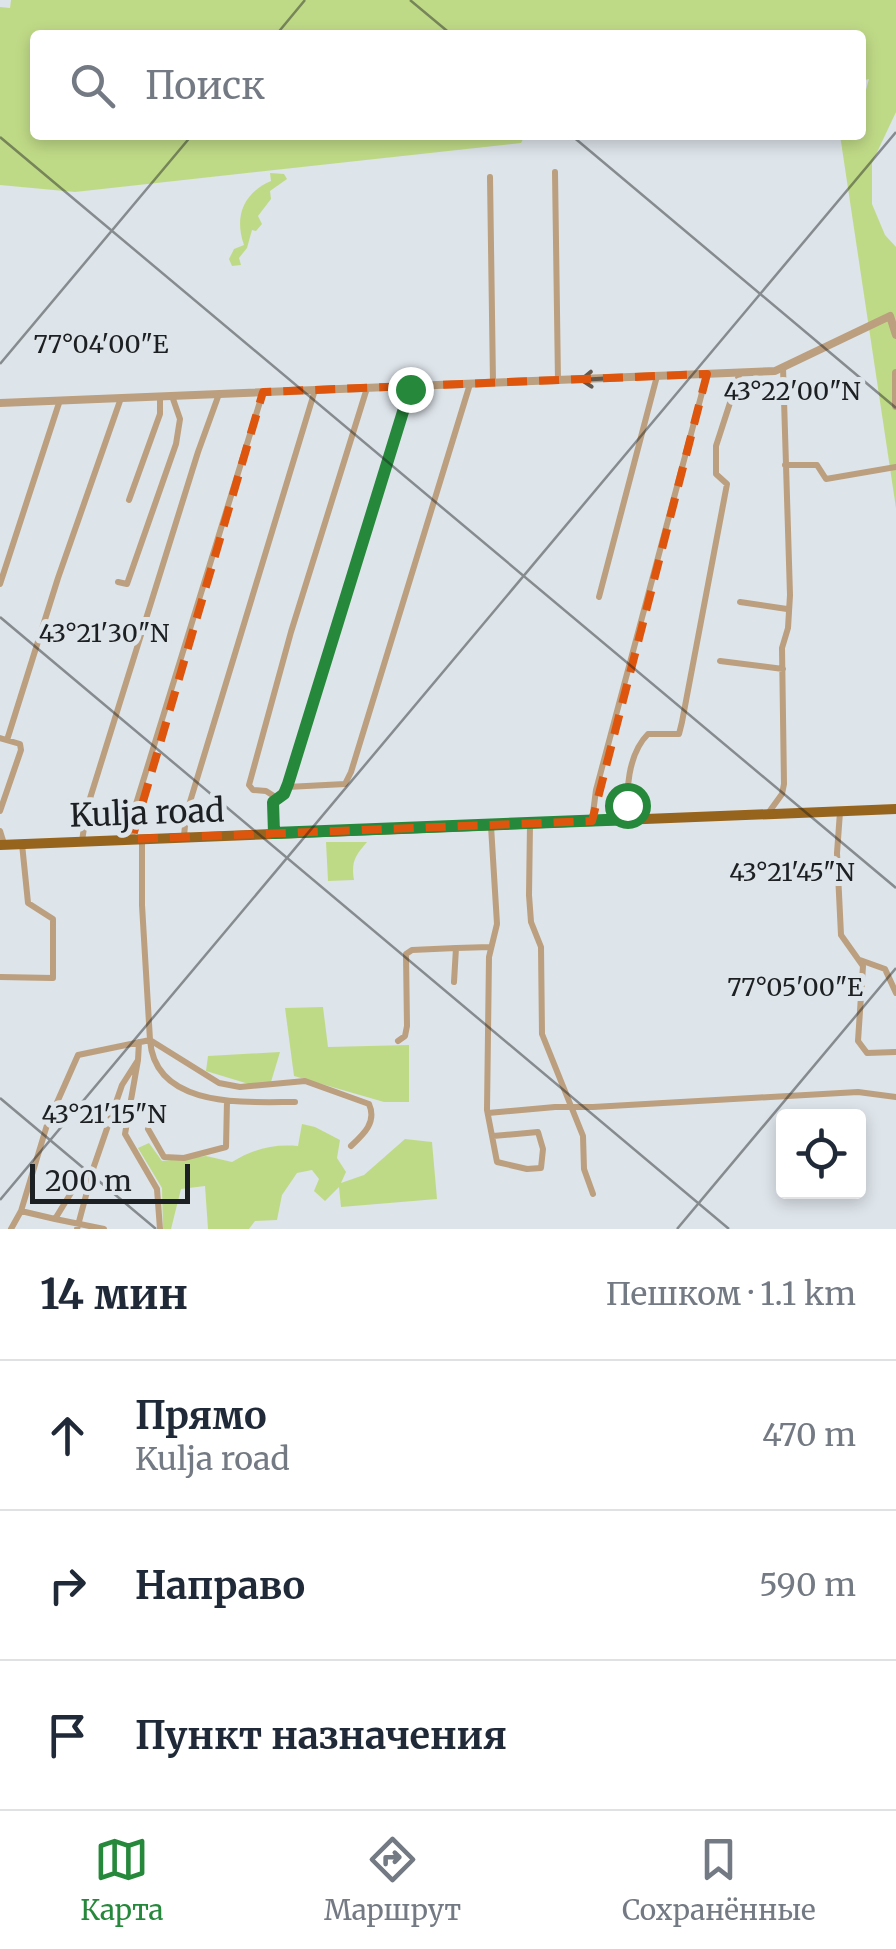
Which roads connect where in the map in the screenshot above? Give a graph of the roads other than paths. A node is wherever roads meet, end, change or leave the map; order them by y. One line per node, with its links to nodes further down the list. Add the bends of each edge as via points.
1 (555, 172): 9 (street)
2 (490, 177): 10 (street)
3 (896, 336): 4 (street, via 890,316)
4 (783, 367): 5 (street); 23 (street)
5 (740, 372): 7 (street); 40 (street, via 716,446 716,474 727,484 682,722 679,734 648,734 640,742 628,788)
6 (896, 372): 22 (street)
7 (708, 374): 8 (street); 41 (street)
8 (658, 376): 9 (street, one-way to 9); 28 (street)
9 (558, 381): 10 (street)
10 (493, 383): 11 (street)
11 (470, 384): 12 (street); 34 (street, via 351,772 345,784)
12 (410, 386): 13 (street); 34 (street)
13 (367, 388): 14 (street); 35 (street, via 249,785)
14 (316, 390): 15 (street); 46 (street)
15 (263, 392): 16 (street); 47 (street, via 136,804)
16 (220, 394): 18 (street); 48 (street)
17 (160, 396): 18 (street); 19 (street); 25 (street, via 160,414)
18 (172, 396): 26 (street, via 180,419 176,444 127,584)
19 (121, 398): 20 (street); 33 (street)
20 (60, 400): 21 (street); 27 (street)
21 (0, 403)
22 (896, 406)
23 (785, 465): 24 (street, via 816,466 826,479); 30 (street)
24 (896, 467)
25 (129, 500)
26 (118, 582)
27 (0, 584)
28 (599, 597)
29 (740, 602): 30 (street)
30 (787, 609): 32 (street)
31 (720, 661): 32 (street)
32 (783, 669): 39 (street, via 784,784)
33 (4, 739): 37 (street, via 21,750)
34 (287, 788): 35 (street)
35 (278, 798): 45 (street, via 271,808)
36 (896, 809): 38 (main road, Kulja road)
37 (0, 811)
38 (840, 811): 39 (main road, Kulja road); 53 (street, via 841,936)
39 (769, 812): 40 (main road, Kulja road)
40 (632, 819): 41 (main road, Kulja road)
41 (592, 821): 42 (main road, Kulja road)
42 (530, 823): 43 (main road, Kulja road); 65 (street, via 529,895 541,947 542,1034)
43 (491, 825): 45 (main road, Kulja road); 52 (street, via 496,924)
44 (0, 831): 49 (street)
45 (274, 833): 46 (main road, Kulja road)
46 (184, 836): 47 (main road, Kulja road)
47 (137, 839): 48 (main road, Kulja road); 57 (street)
48 (82, 841): 50 (main road, Kulja road)
49 (2, 844): 50 (main road, Kulja road)
50 (22, 844): 54 (street, via 28,903 53,919 53,978)
51 (456, 948): 52 (street); 55 (street); 58 (street, via 406,954 407,1026)
52 (490, 948): 66 (street)
53 (859, 960): 56 (street, via 885,970); 60 (street, via 858,1041 867,1053)
54 (0, 976)
55 (454, 982)
56 (896, 993)
57 (150, 1040): 59 (street); 63 (street, via 160,1071 175,1086); 69 (street, via 219,1084 305,1082 368,1104 370,1126)
58 (398, 1041)
59 (139, 1042): 61 (street); 72 (street, via 78,1055 47,1125)
60 (896, 1052)
61 (138, 1060): 70 (street, via 122,1085); 77 (street, via 125,1134 157,1189)
62 (896, 1096): 65 (street, via 858,1092)
63 (226, 1101): 64 (street); 67 (street, via 226,1147 164,1157)
64 (296, 1102)
65 (571, 1107): 66 (street); 71 (street)
66 (488, 1113): 68 (street)
67 (148, 1129)
68 (493, 1136): 68 (street, via 497,1162 542,1168 538,1132)
69 (351, 1146)
70 (93, 1169): 73 (street); 74 (street)
71 (593, 1194)
72 (21, 1211): 73 (street); 75 (street)
73 (55, 1219): 74 (street)
74 (78, 1227): 76 (street)
75 (11, 1229)
76 (104, 1229)
77 (160, 1229)

